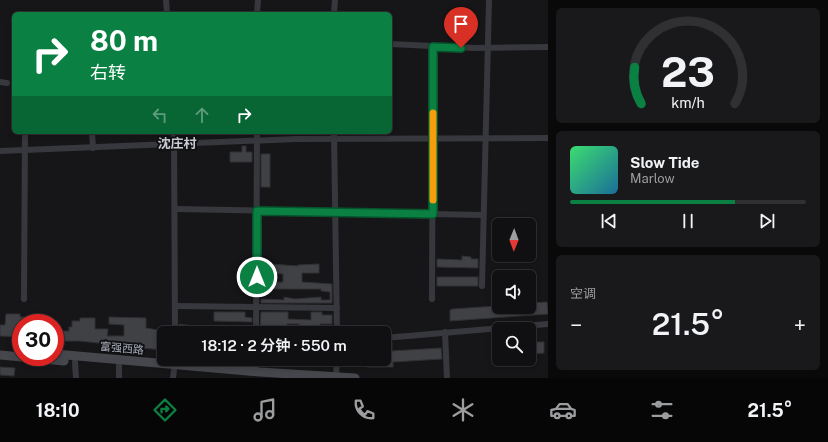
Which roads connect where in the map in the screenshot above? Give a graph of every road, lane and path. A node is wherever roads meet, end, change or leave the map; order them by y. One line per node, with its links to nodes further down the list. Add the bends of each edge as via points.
1 (166, 0): 5 (street)
2 (258, 0): 6 (street)
3 (335, 0): 7 (street)
4 (489, 0): 11 (street)
5 (167, 12)
6 (257, 12)
7 (334, 12)
8 (392, 44): 9 (street)
9 (433, 47): 11 (street); 17 (street)
10 (548, 47): 11 (street)
11 (488, 48): 18 (street)
12 (25, 134): 23 (street)
13 (92, 134): 22 (street)
14 (174, 134): 21 (street)
15 (257, 134): 20 (street)
16 (334, 135): 17 (street); 20 (street); 27 (street)
17 (433, 138): 18 (street); 28 (street)
18 (486, 138): 19 (street); 29 (street)
19 (548, 138)
20 (257, 141): 21 (street); 26 (street)
21 (174, 145): 22 (street); 25 (street)
22 (93, 148): 23 (street)
23 (25, 150): 24 (street); 31 (street)
24 (0, 151)
25 (176, 209): 26 (street); 33 (street)
26 (257, 211): 27 (street); 34 (street)
27 (336, 212): 28 (street); 35 (street)
28 (433, 214): 29 (street); 32 (street)
29 (483, 215): 30 (street)
30 (482, 286)
31 (24, 299)
32 (432, 299)
33 (176, 306): 34 (street); 37 (street)
34 (256, 307): 35 (street); 38 (street)
35 (337, 308): 39 (street)
36 (548, 324): 40 (street)
37 (176, 326)
38 (256, 326)
39 (337, 326)
40 (445, 332): 41 (street); 57 (street)
41 (391, 337)
42 (0, 350): 43 (main road)
43 (12, 351)
44 (0, 355): 46 (main road, 富强西路)
45 (64, 355): 50 (main road, 富强西路)
46 (75, 362): 47 (main road, 富强西路); 52 (street)
47 (119, 366): 50 (main road, 富强西路); 53 (street)
48 (255, 366): 51 (street)
49 (339, 366): 55 (street)
50 (174, 368): 51 (main road, 富强西路); 54 (main road, 富强西路)
51 (255, 371): 55 (main road, 富强西路)
52 (76, 378)
53 (119, 378)
54 (264, 378)
55 (343, 378): 56 (main road, 富强西路)
56 (355, 378)
57 (447, 378)

